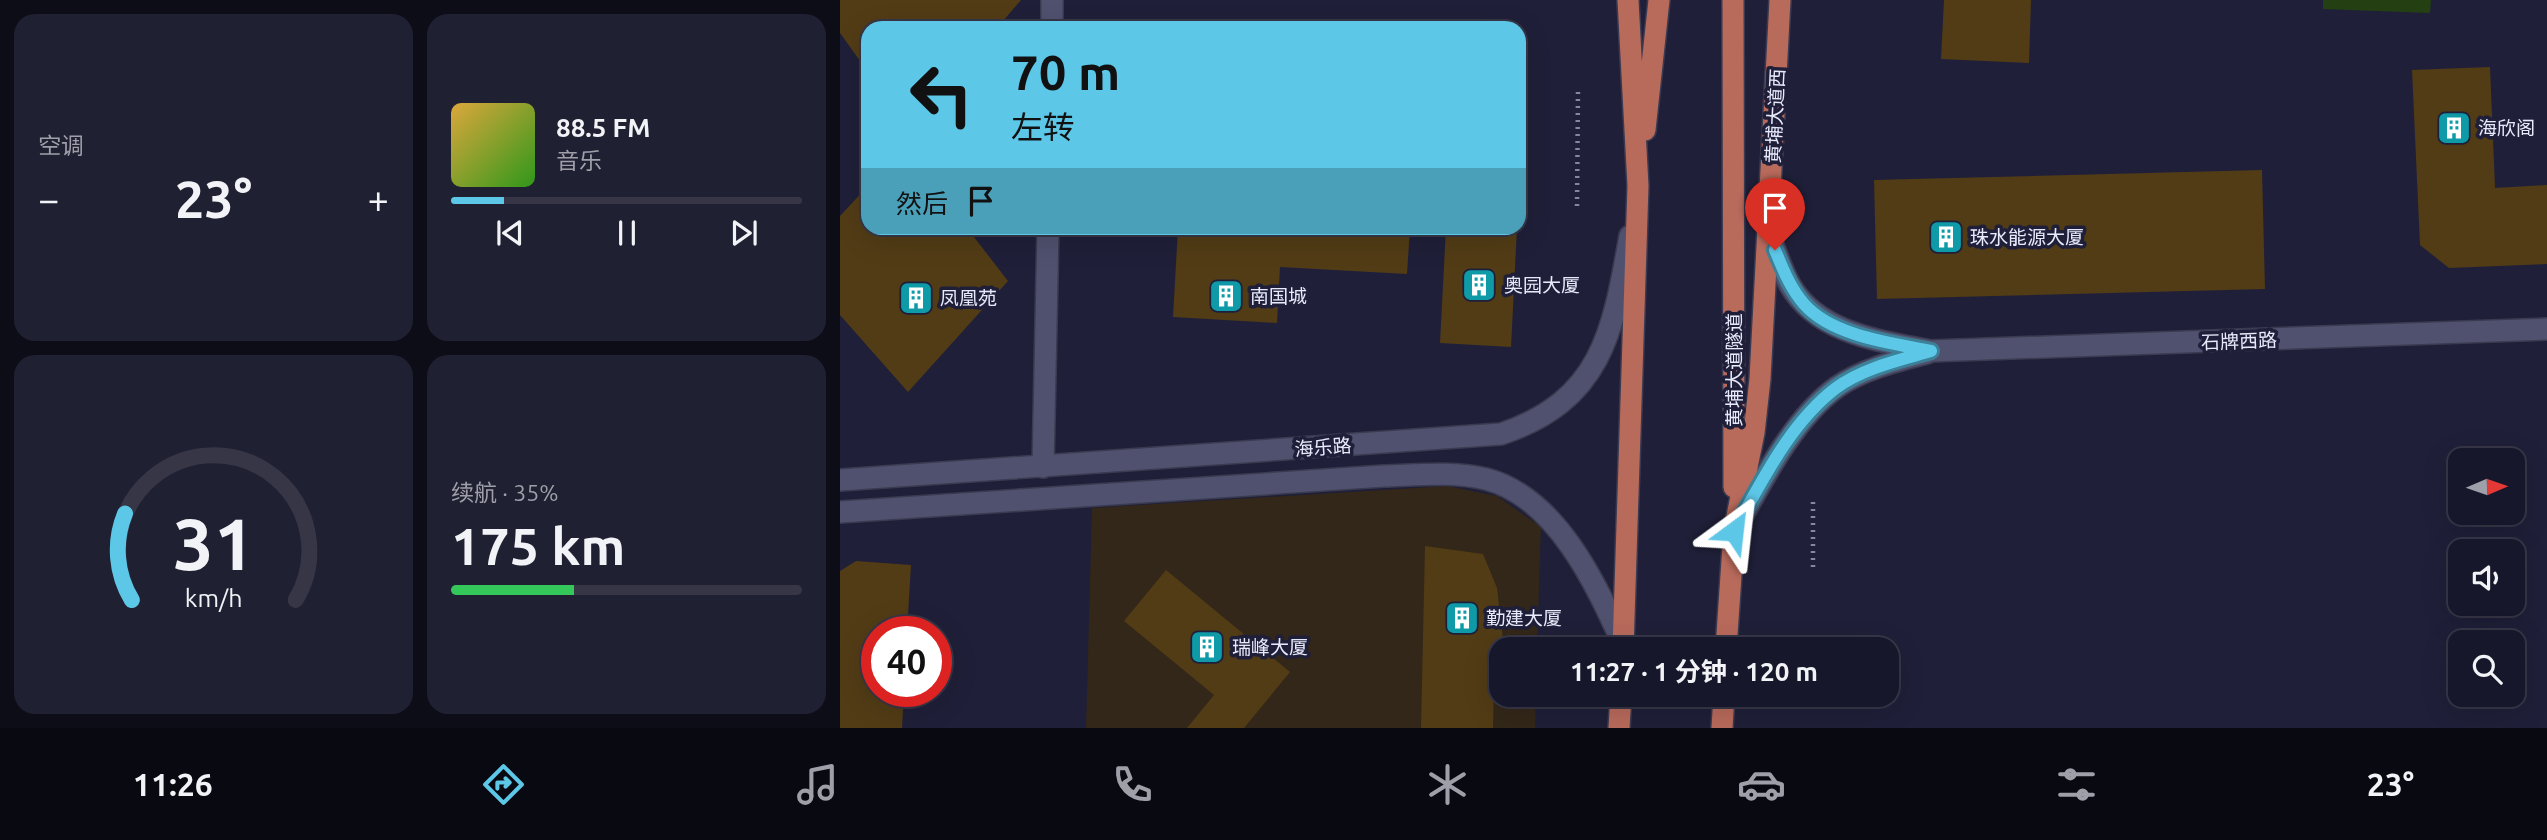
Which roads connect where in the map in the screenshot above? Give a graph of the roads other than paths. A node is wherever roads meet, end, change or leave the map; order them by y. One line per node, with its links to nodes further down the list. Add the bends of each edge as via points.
1 (1052, 0): 6 (street)
2 (1628, 0): 7 (main road)
3 (1659, 0): 7 (main road)
4 (1733, 0): 15 (main road, 黄埔大道隧道)
5 (1780, 0): 9 (main road, 黄埔大道西)
6 (1052, 21)
7 (1639, 186): 12 (street, 海乐路, via 1620,290 1598,360 1580,386 1529,425 1467,438); 17 (main road)
8 (1048, 235): 12 (street)
9 (1769, 235): 11 (street, via 1790,285 1805,305 1828,323 1871,339); 15 (main road, 黄埔大道西, via 1754,433)
10 (2547, 329): 11 (street, 石牌西路)
11 (1931, 351): 15 (street, via 1892,362 1837,387 1804,420 1771,466)
12 (1043, 467): 13 (street, 海乐路)
13 (840, 480)
14 (840, 512): 16 (street, 海乐路, via 1384,476 1485,479 1522,496 1558,531 1588,573)
15 (1734, 531): 18 (main road, 黄埔大道西)
16 (1618, 637)
17 (1623, 637)
18 (1728, 637)
19 (1620, 707): 21 (main road)
20 (1723, 707): 22 (main road)
21 (1619, 728)
22 (1721, 728)

